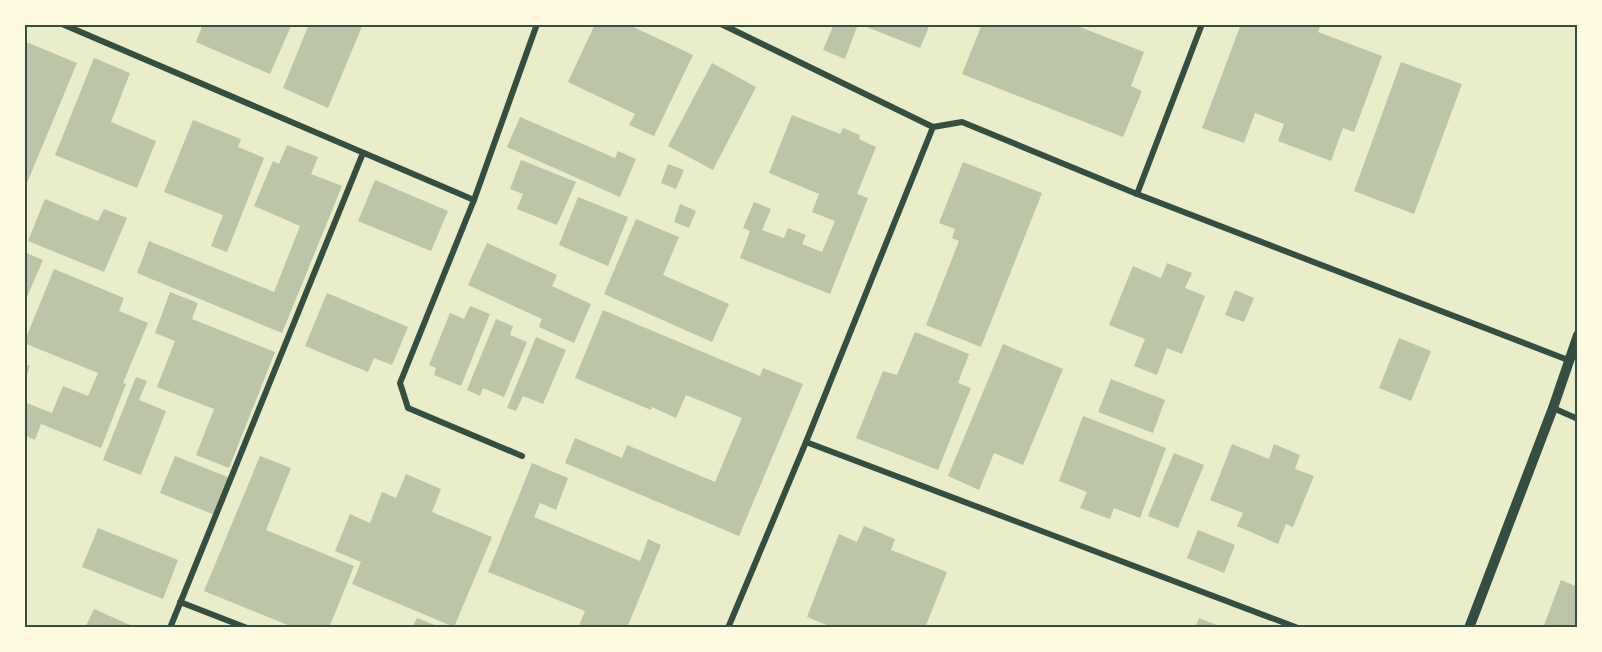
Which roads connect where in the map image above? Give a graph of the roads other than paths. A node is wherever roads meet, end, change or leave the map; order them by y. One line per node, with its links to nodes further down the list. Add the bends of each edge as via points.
1 (62, 24): 6 (street)
2 (537, 24): 8 (street)
3 (721, 24): 5 (street)
4 (1203, 24): 7 (street)
5 (933, 127): 7 (street, via 962,122); 13 (street)
6 (363, 153): 8 (street); 15 (street)
7 (1137, 194): 10 (street)
8 (474, 200): 14 (street, via 400,382 408,408)
9 (1578, 335): 10 (street)
10 (1568, 360): 11 (street)
11 (1553, 408): 12 (street); 20 (street)
12 (1578, 419)
13 (806, 442): 18 (street); 19 (street)
14 (522, 456)
15 (180, 602): 16 (street); 17 (street)
16 (170, 628)
17 (247, 628)
18 (728, 628)
19 (1299, 628)
20 (1469, 628)

